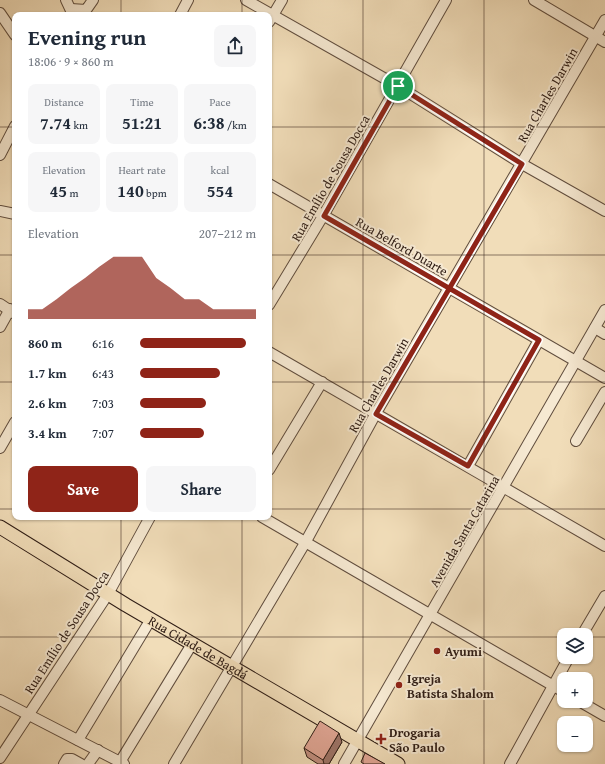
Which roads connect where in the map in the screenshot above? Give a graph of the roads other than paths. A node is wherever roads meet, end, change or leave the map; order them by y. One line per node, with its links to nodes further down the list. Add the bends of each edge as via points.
1 (92, 0): 9 (street)
2 (188, 0): 10 (street)
3 (246, 0): 11 (street)
4 (282, 0): 13 (street)
5 (446, 0): 19 (street, Rua Emílio de Sousa Docca)
6 (534, 0): 17 (street)
7 (70, 8): 8 (street)
8 (87, 12)
9 (91, 12)
10 (182, 12)
11 (263, 12)
12 (0, 13): 16 (street)
13 (272, 16)
14 (272, 19): 19 (street)
15 (605, 20): 17 (street, Rua Charles Darwin)
16 (12, 31)
17 (595, 36): 18 (street); 22 (street, Rua Charles Darwin)
18 (605, 42)
19 (398, 86): 22 (street); 27 (street, Rua Emílio de Sousa Docca)
20 (12, 132): 21 (street)
21 (0, 155)
22 (522, 164): 25 (street); 28 (street, Rua Charles Darwin)
23 (272, 186): 27 (street, Rua Belford Duarte)
24 (0, 210): 26 (street)
25 (605, 211)
26 (12, 213)
27 (324, 216): 28 (street, Rua Belford Duarte); 29 (street, Rua Emílio de Sousa Docca)
28 (450, 288): 37 (street, Rua Belford Duarte); 43 (street, Rua Charles Darwin)
29 (272, 300)
30 (0, 304): 31 (street)
31 (12, 310)
32 (605, 310): 35 (street, Avenida Santa Catarina)
33 (12, 312): 34 (street)
34 (0, 327)
35 (596, 328): 36 (street); 39 (street, Avenida Santa Catarina)
36 (605, 334)
37 (539, 340): 39 (street, Rua Belford Duarte); 48 (street)
38 (272, 354): 41 (street)
39 (576, 362): 40 (street, Rua Belford Duarte); 49 (street, Avenida Santa Catarina)
40 (605, 378)
41 (322, 382): 43 (street); 47 (street)
42 (605, 392): 45 (street)
43 (376, 414): 48 (street); 53 (street, Rua Charles Darwin)
44 (12, 427): 46 (street)
45 (576, 441)
46 (0, 448)
47 (272, 465)
48 (468, 466): 49 (street)
49 (504, 487): 54 (street); 57 (street, Avenida Santa Catarina)
50 (148, 520): 55 (street, Rua Emílio de Sousa Docca)
51 (267, 520): 53 (street)
52 (0, 527): 55 (main road, Rua Cidade de Bagdá)
53 (305, 543): 57 (street); 62 (street, Rua Charles Darwin)
54 (605, 546)
55 (108, 594): 58 (main road, Rua Cidade de Bagdá); 67 (street, Rua Emílio de Sousa Docca)
56 (605, 596): 59 (street)
57 (430, 616): 63 (street); 70 (street, Avenida Santa Catarina)
58 (151, 620): 60 (main road, Rua Cidade de Bagdá); 69 (street)
59 (586, 628)
60 (192, 644): 62 (main road, Rua Cidade de Bagdá); 73 (street)
61 (565, 664): 63 (street)
62 (232, 667): 70 (main road, Rua Cidade de Bagdá); 77 (street, Rua Charles Darwin)
63 (552, 686): 64 (street); 80 (street)
64 (557, 688)
65 (0, 700): 67 (street)
66 (591, 708): 68 (street)
67 (29, 715): 69 (street); 72 (street, Rua Emílio de Sousa Docca)
68 (605, 716)
69 (78, 740): 71 (street)
70 (358, 740): 78 (street, Avenida Santa Catarina); 79 (main road, Rua Cidade de Bagdá)
71 (98, 750): 73 (street); 76 (street)
72 (0, 758)
73 (122, 763)
74 (64, 764): 75 (street, via 67,759 72,759)
75 (81, 764)
76 (88, 764)
77 (174, 764)
78 (344, 764)
79 (398, 764)
80 (510, 764)

